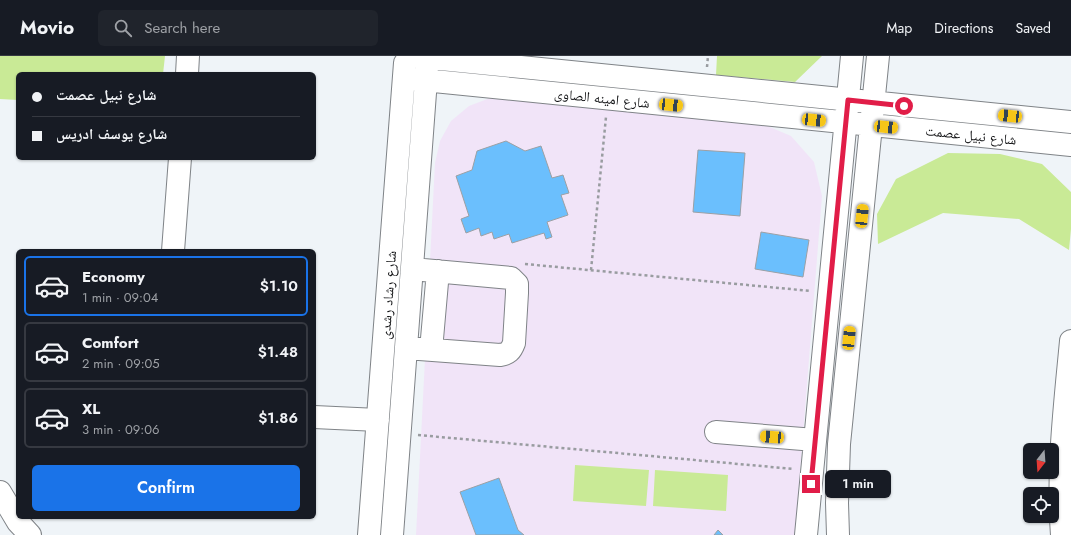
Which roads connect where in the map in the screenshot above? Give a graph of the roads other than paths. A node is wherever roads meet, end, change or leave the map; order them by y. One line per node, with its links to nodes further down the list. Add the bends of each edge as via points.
1 (188, 56): 6 (street)
2 (406, 56): 7 (street, شارع رشاد رشدى)
3 (852, 56): 9 (street)
4 (878, 56): 10 (street)
5 (422, 57): 8 (street, شارع رشاد رشدى); 9 (street, شارع امينه الصاوى)
6 (187, 72)
7 (404, 78): 8 (street, شارع امينه الصاوى); 24 (street, شارع رشاد رشدى)
8 (426, 81): 12 (street, شارع امينه الصاوى); 17 (street, شارع رشاد رشدى)
9 (848, 100): 10 (street, شارع امينه الصاوى); 12 (street)
10 (873, 103): 11 (street, شارع نبيل عصمت); 13 (street)
11 (1071, 122)
12 (846, 123): 13 (street, شارع امينه الصاوى); 27 (street)
13 (871, 125): 14 (street, شارع نبيل عصمت); 35 (street, via 839,444)
14 (1071, 145)
15 (180, 160): 16 (street)
16 (173, 249)
17 (412, 269): 18 (street); 20 (street, شارع رشاد رشدى)
18 (438, 271): 21 (street); 21 (street, via 511,278 517,284 518,292 514,343 512,350 500,355)
19 (1071, 341): 22 (street)
20 (406, 348): 21 (street); 26 (street, شارع رشاد رشدى)
21 (431, 350)
22 (1070, 364): 36 (street, via 1061,453)
23 (316, 417): 24 (street)
24 (378, 429): 26 (street); 32 (street, شارع رشاد رشدى)
25 (716, 432): 27 (street)
26 (399, 436): 33 (street, شارع رشاد رشدى)
27 (815, 440): 34 (street)
28 (0, 492): 30 (street)
29 (16, 519): 31 (street)
30 (16, 519)
31 (30, 535)
32 (369, 535)
33 (392, 535)
34 (806, 535)
35 (838, 535)
36 (1062, 535)

